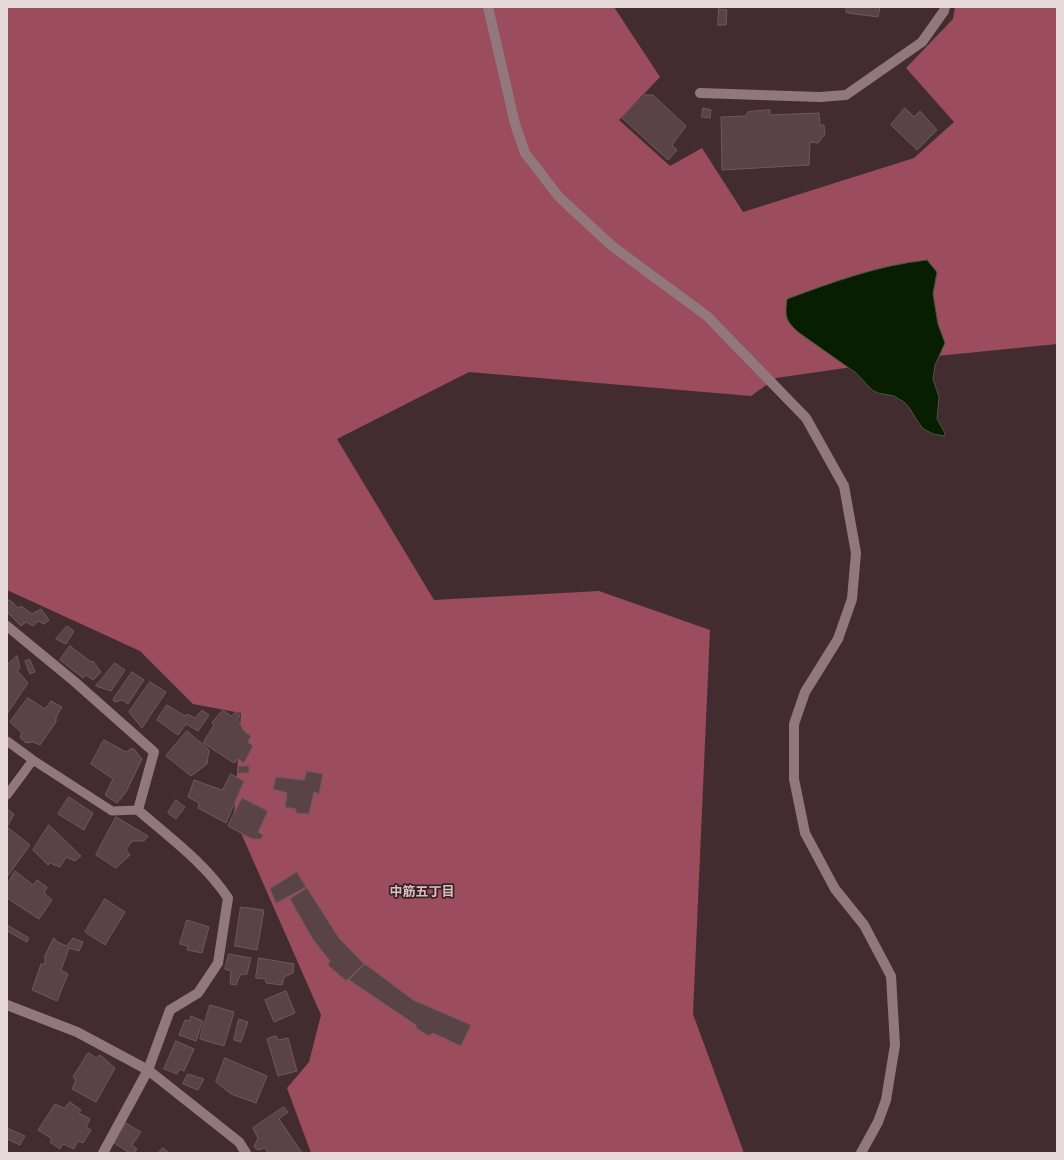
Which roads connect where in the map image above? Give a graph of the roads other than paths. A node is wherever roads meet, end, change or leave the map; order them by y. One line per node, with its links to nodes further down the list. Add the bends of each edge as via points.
1 (488, 7): 13 (street, via 515,124 525,152 559,197 612,246 707,316 806,418 844,486 856,553 852,599 838,639 804,692 794,724 794,779 804,833 835,889 864,925 891,976 894,1045 886,1100 878,1122)
2 (945, 7): 3 (street, via 922,42 846,95 820,97)
3 (700, 93)
4 (7, 626): 8 (street, via 154,752)
5 (7, 741): 6 (lane)
6 (33, 760): 7 (lane); 8 (lane, via 112,811)
7 (7, 795)
8 (138, 810): 10 (street, via 197,861 228,898 218,963 198,993 170,1010)
9 (7, 1005): 10 (street, via 77,1032)
10 (148, 1070): 11 (street); 12 (street, via 239,1142)
11 (103, 1153)
12 (246, 1153)
13 (861, 1153)

